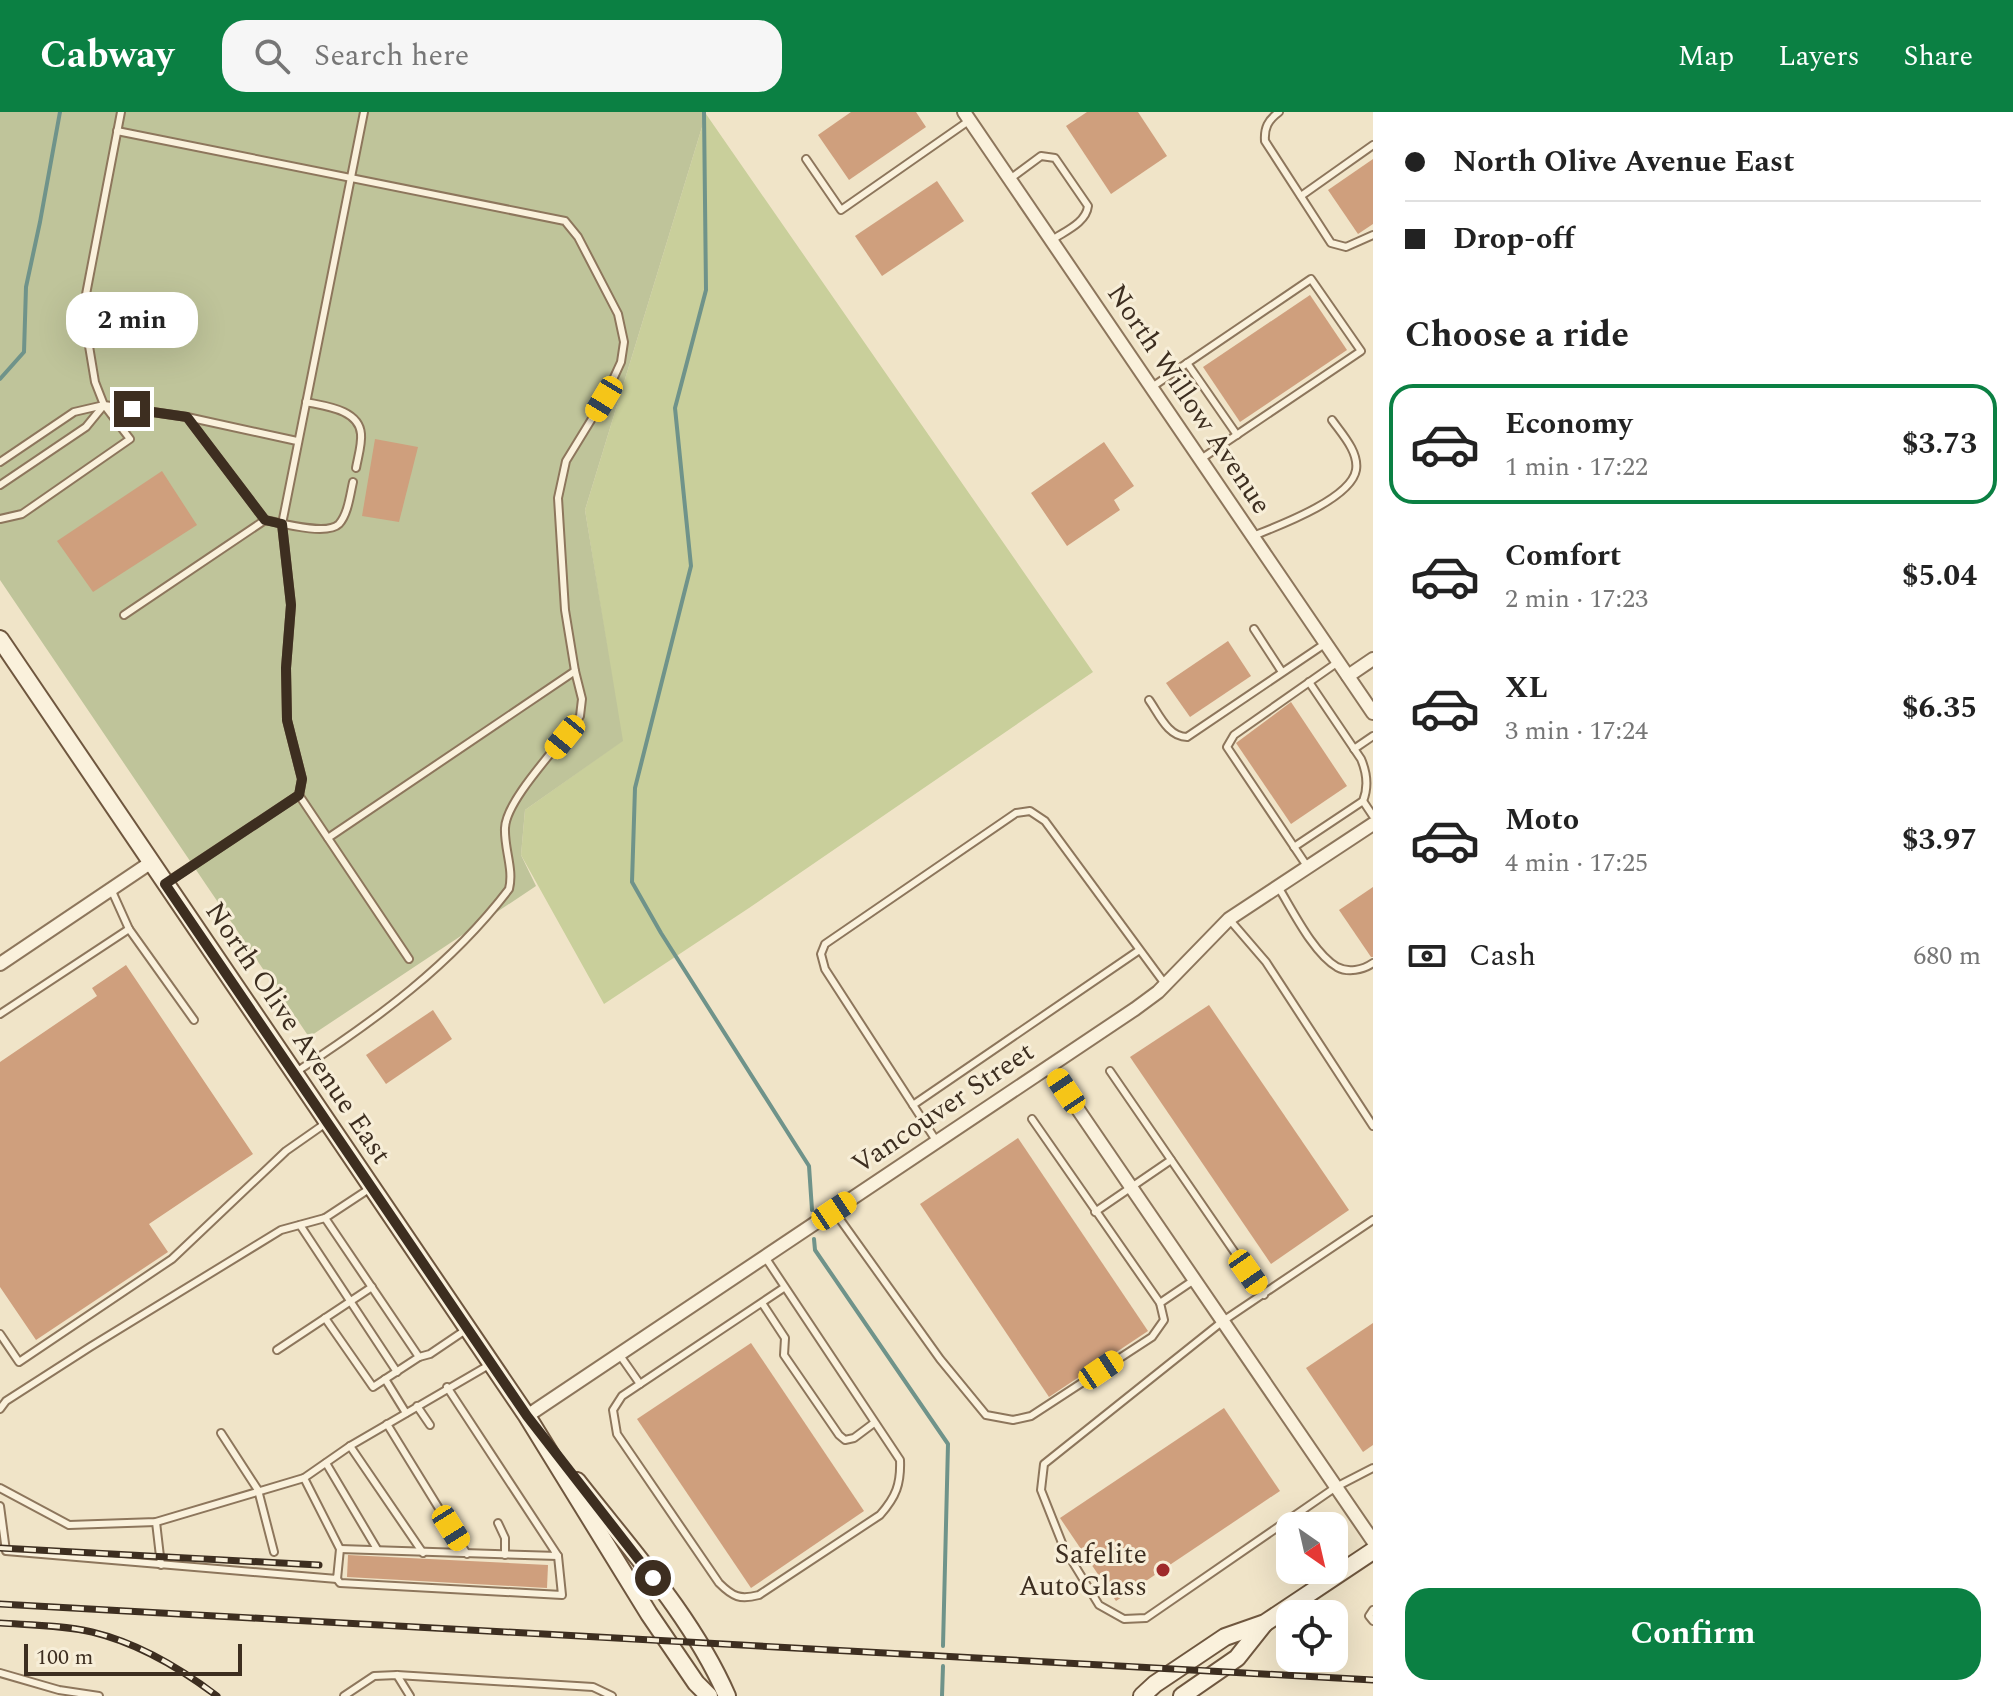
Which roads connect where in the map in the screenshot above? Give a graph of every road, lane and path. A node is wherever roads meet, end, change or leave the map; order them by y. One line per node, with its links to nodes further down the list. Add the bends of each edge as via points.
1 (121, 112): 5 (lane)
2 (364, 112): 9 (lane)
3 (1279, 112): 10 (lane, via 1268,122 1265,141)
4 (967, 116): 7 (lane, via 841,210); 8 (street, North Willow Avenue)
5 (117, 131): 9 (lane); 16 (lane, via 83,310)
6 (1373, 145): 10 (lane)
7 (806, 159)
8 (1010, 179): 12 (street, North Willow Avenue); 12 (lane, via 1046,155 1064,170 1088,210)
9 (349, 180): 15 (lane); 36 (lane, via 565,221 618,314 624,342 621,362 566,461 558,498)
10 (1301, 196): 11 (lane, via 1331,243 1346,247)
11 (1373, 235)
12 (1052, 240): 14 (street, North Willow Avenue)
13 (1187, 363): 14 (lane); 19 (lane); 19 (lane, via 1311,279 1353,339 1361,351)
14 (1152, 387): 21 (street, North Willow Avenue)
15 (306, 402): 20 (lane); 23 (lane, via 340,410 358,426)
16 (104, 405): 17 (lane); 22 (lane, via 74,412); 25 (lane, via 86,427); 26 (lane, via 130,439 22,514)
17 (187, 417): 20 (lane); 27 (lane)
18 (1332, 420): 29 (lane, via 1355,459 1350,483 1301,516)
19 (1237, 435): 21 (lane)
20 (297, 441): 28 (lane)
21 (1201, 459): 29 (street, North Willow Avenue)
22 (0, 462)
23 (356, 468)
24 (353, 482): 28 (lane, via 341,521 333,528)
25 (0, 485)
26 (0, 519)
27 (265, 520): 28 (lane); 30 (lane)
28 (282, 524): 44 (lane, via 291,605 287,720 302,779)
29 (1253, 536): 33 (street, North Willow Avenue)
30 (124, 615)
31 (1254, 629): 37 (lane)
32 (0, 639): 50 (street, North Olive Avenue East)
33 (1326, 643): 35 (street, North Willow Avenue); 37 (lane)
34 (1373, 659): 38 (street)
35 (1339, 662): 38 (street, North Willow Avenue); 39 (lane)
36 (575, 671): 48 (lane); 66 (lane, via 580,716 513,803 505,826 509,889 460,948 355,1034)
37 (1282, 672): 40 (lane, via 1187,737 1171,732)
38 (1348, 676): 41 (street, North Willow Avenue)
39 (1309, 682): 43 (lane); 49 (lane, via 1234,735 1227,747)
40 (1149, 700)
41 (1373, 713)
42 (1373, 736): 43 (lane)
43 (1354, 749): 45 (lane, via 1367,777)
44 (299, 795): 48 (lane); 52 (lane)
45 (1363, 801): 46 (lane); 49 (lane)
46 (1373, 816)
47 (1373, 824): 51 (street, Vancouver Street)
48 (328, 838): 58 (lane)
49 (1294, 847): 51 (lane)
50 (150, 863): 52 (street, North Olive Avenue East); 54 (street)
51 (1307, 866): 53 (street, Vancouver Street)
52 (165, 884): 66 (street, North Olive Avenue East)
53 (1277, 885): 55 (street, Vancouver Street); 59 (lane, via 1318,949 1338,968 1356,970)
54 (111, 889): 56 (lane); 60 (street)
55 (1229, 919): 61 (street, Vancouver Street); 70 (lane, via 1266,962)
56 (129, 929): 62 (lane); 63 (lane)
57 (1138, 951): 61 (lane); 67 (lane); 67 (lane, via 1045,821 1030,811 1016,813 825,944 821,954 825,969)
58 (409, 959)
59 (1373, 963)
60 (0, 964)
61 (1165, 984): 64 (street, Vancouver Street)
62 (0, 1014)
63 (194, 1020)
64 (1049, 1067): 71 (street, Vancouver Street); 74 (street)
65 (1110, 1071): 72 (lane)
66 (294, 1073): 69 (street, North Olive Avenue East)
67 (913, 1105): 71 (lane)
68 (1032, 1119): 76 (lane)
69 (328, 1121): 73 (street, North Olive Avenue East); 91 (lane, via 286,1151 172,1259 19,1362)
70 (1373, 1126)
71 (937, 1142): 75 (street, Vancouver Street)
72 (1171, 1160): 74 (lane); 84 (lane)
73 (372, 1187): 77 (lane); 90 (street, North Olive Avenue East)
74 (1132, 1188): 76 (lane); 81 (street)
75 (834, 1211): 80 (street, Vancouver Street); 87 (lane, via 986,1415 1013,1420 1051,1404 1152,1337 1164,1320)
76 (1095, 1212): 87 (lane)
77 (325, 1218): 79 (lane); 82 (lane)
78 (1373, 1220): 84 (lane)
79 (300, 1225): 85 (lane); 101 (lane, via 281,1230 103,1339)
80 (765, 1257): 83 (lane); 93 (street, Vancouver Street)
81 (1194, 1279): 87 (lane); 89 (street)
82 (372, 1287): 85 (lane); 94 (lane)
83 (785, 1287): 86 (lane); 104 (lane)
84 (1264, 1295): 89 (lane)
85 (351, 1302): 88 (lane); 96 (lane)
86 (762, 1303): 98 (lane); 104 (lane, via 785,1338 784,1355 839,1435 854,1438)
87 (1160, 1303)
88 (325, 1318): 92 (lane); 97 (lane, via 373,1387)
89 (1223, 1321): 112 (street); 112 (lane, via 1044,1464 1041,1490 1064,1548 1099,1605 1124,1619 1146,1618)
90 (468, 1329): 94 (lane); 95 (street, North Olive Avenue East)
91 (0, 1334)
92 (277, 1350)
93 (619, 1354): 98 (lane); 103 (street, Vancouver Street)
94 (419, 1357): 96 (lane)
95 (491, 1363): 99 (lane); 103 (street, North Olive Avenue East)
96 (397, 1372): 97 (lane)
97 (385, 1379): 102 (lane)
98 (640, 1384): 104 (lane, via 613,1410 617,1434 719,1583 744,1599 759,1595 857,1532 895,1498 900,1460)
99 (447, 1387): 100 (lane); 125 (lane)
100 (417, 1406): 102 (lane); 106 (lane)
101 (0, 1409)
102 (406, 1413): 105 (lane)
103 (527, 1416): 137 (street, North Olive Avenue East, via 649,1614); 138 (street, North Olive Avenue East, via 671,1601)
104 (874, 1423)
105 (387, 1424): 108 (lane); 123 (lane)
106 (430, 1425)
107 (221, 1433): 114 (lane)
108 (350, 1446): 109 (lane); 121 (lane)
109 (326, 1463): 111 (lane); 119 (lane)
110 (1373, 1468): 112 (lane)
111 (304, 1478): 114 (lane); 118 (lane)
112 (1336, 1487): 122 (street)
113 (0, 1488): 116 (lane, via 69,1525)
114 (258, 1490): 116 (lane); 120 (lane)
115 (0, 1506): 126 (lane, via 6,1551)
116 (156, 1522): 126 (lane)
117 (498, 1523): 124 (lane)
118 (340, 1549): 119 (lane); 127 (lane)
119 (377, 1549): 121 (lane)
120 (274, 1552)
121 (423, 1553): 123 (lane)
122 (1371, 1553): 130 (street)
123 (467, 1554): 124 (lane)
124 (505, 1555): 125 (lane)
125 (558, 1556): 127 (lane, via 562,1595)
126 (161, 1565): 127 (lane)
127 (337, 1579)
128 (1373, 1610): 129 (lane)
129 (1373, 1621)
130 (1265, 1623): 139 (street, via 1225,1637); 140 (street, via 1237,1658)
131 (0, 1673): 134 (lane)
132 (397, 1675): 133 (lane, via 374,1676); 135 (lane); 136 (lane, via 593,1687)
133 (350, 1695)
134 (99, 1696)
135 (410, 1696)
136 (612, 1696)
137 (709, 1696)
138 (727, 1696)
139 (1142, 1696)
140 (1182, 1696)

